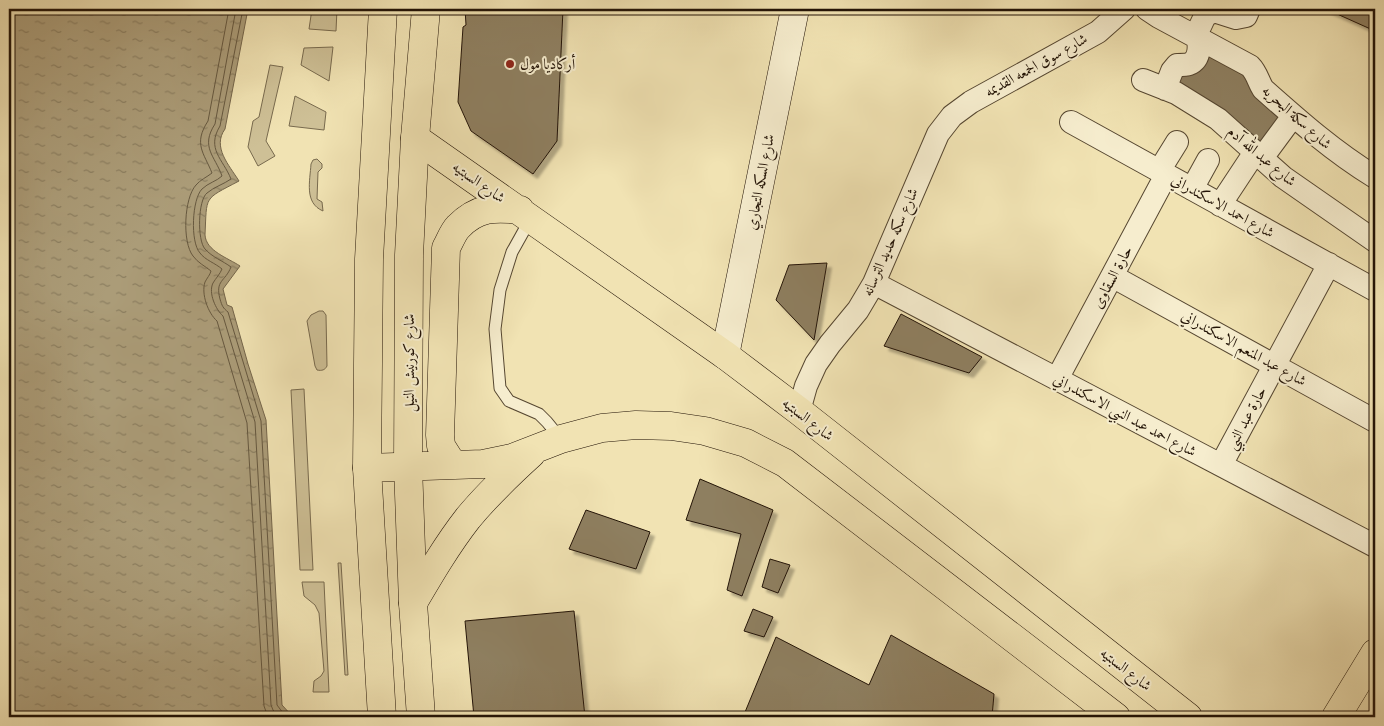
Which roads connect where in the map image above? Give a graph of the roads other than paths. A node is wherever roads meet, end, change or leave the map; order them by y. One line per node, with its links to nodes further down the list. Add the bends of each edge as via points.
1 (383, 9): 37 (main road, via 369,259)
2 (426, 9): 14 (main road, شارع كورنيش النيل)
3 (795, 9): 28 (street, شارع السكه التجاري)
4 (1124, 9): 11 (street, شارع سوق الجمعه القديمه, via 1098,32)
5 (1147, 9): 8 (street, شارع سكة البحريه)
6 (1249, 9): 7 (street, via 1246,16 1236,18)
7 (1212, 10): 8 (street, via 1205,16)
8 (1198, 37): 10 (street, via 1200,42 1195,59 1189,64 1177,65); 12 (street, شارع سكة البحريه, via 1250,66 1256,71 1263,89)
9 (1143, 80): 10 (street, شارع عبد الله آدم)
10 (1164, 89): 16 (street, شارع عبد الله آدم, via 1198,105 1218,119)
11 (971, 102): 26 (street, شارع سكه حديد الترسانه, via 952,116 938,134)
12 (1293, 116): 16 (street); 19 (street, شارع سكة البحريه, via 1326,144)
13 (1070, 122): 18 (street, شارع احمد الاسكندراني)
14 (415, 138): 22 (main road, شارع السبتيه); 36 (main road, شارع كورنيش النيل, via 409,255)
15 (1177, 142): 18 (street, حارة السقاوى)
16 (1258, 155): 21 (street); 23 (street, شارع عبد الله آدم, via 1283,177)
17 (1208, 160): 20 (street)
18 (1163, 173): 20 (street, شارع احمد الاسكندراني); 25 (street, حارة السقاوى)
19 (1375, 177)
20 (1192, 189): 21 (street, شارع احمد الاسكندراني)
21 (1220, 205): 24 (street, شارع احمد الاسكندراني)
22 (525, 214): 28 (main road, شارع السبتيه); 33 (lane, via 500,290 495,329 500,388 509,401 539,414 547,422); 34 (main road, via 497,207 475,213 457,228 446,248 440,436 441,446)
23 (1374, 235)
24 (1329, 264): 27 (street, شارع احمد الاسكندراني); 29 (street, حارة عبد النبي)
25 (1112, 276): 29 (street, شارع عبد المنعم الاسكندراني); 30 (street, حارة السقاوى)
26 (874, 283): 30 (street, شارع احمد عبد النبي الاسكندراني); 31 (street, شارع سكه حديد الترسانه, via 844,330 816,364)
27 (1375, 290)
28 (725, 355): 31 (main road, شارع السبتيه)
29 (1275, 365): 32 (street, شارع عبد المنعم الاسكندراني); 35 (street, حارة عبد النبي)
30 (1057, 379): 35 (street, شارع احمد عبد النبي الاسكندراني)
31 (799, 411): 44 (main road, شارع السبتيه)
32 (1375, 421)
33 (550, 443): 34 (main road, via 512,458 483,464); 39 (main road, via 502,480 468,518); 43 (main road, via 602,428 645,425 705,431 746,443 785,463)
34 (453, 465): 36 (main road)
35 (1221, 465): 38 (street, شارع احمد عبد النبي الاسكندراني)
36 (408, 466): 37 (main road); 39 (main road, شارع كورنيش النيل)
37 (366, 468): 41 (main road)
38 (1375, 546)
39 (412, 603): 42 (main road, شارع كورنيش النيل)
40 (1375, 653): 45 (main road)
41 (382, 717)
42 (421, 717)
43 (1116, 717)
44 (1188, 717)
45 (1336, 717)

